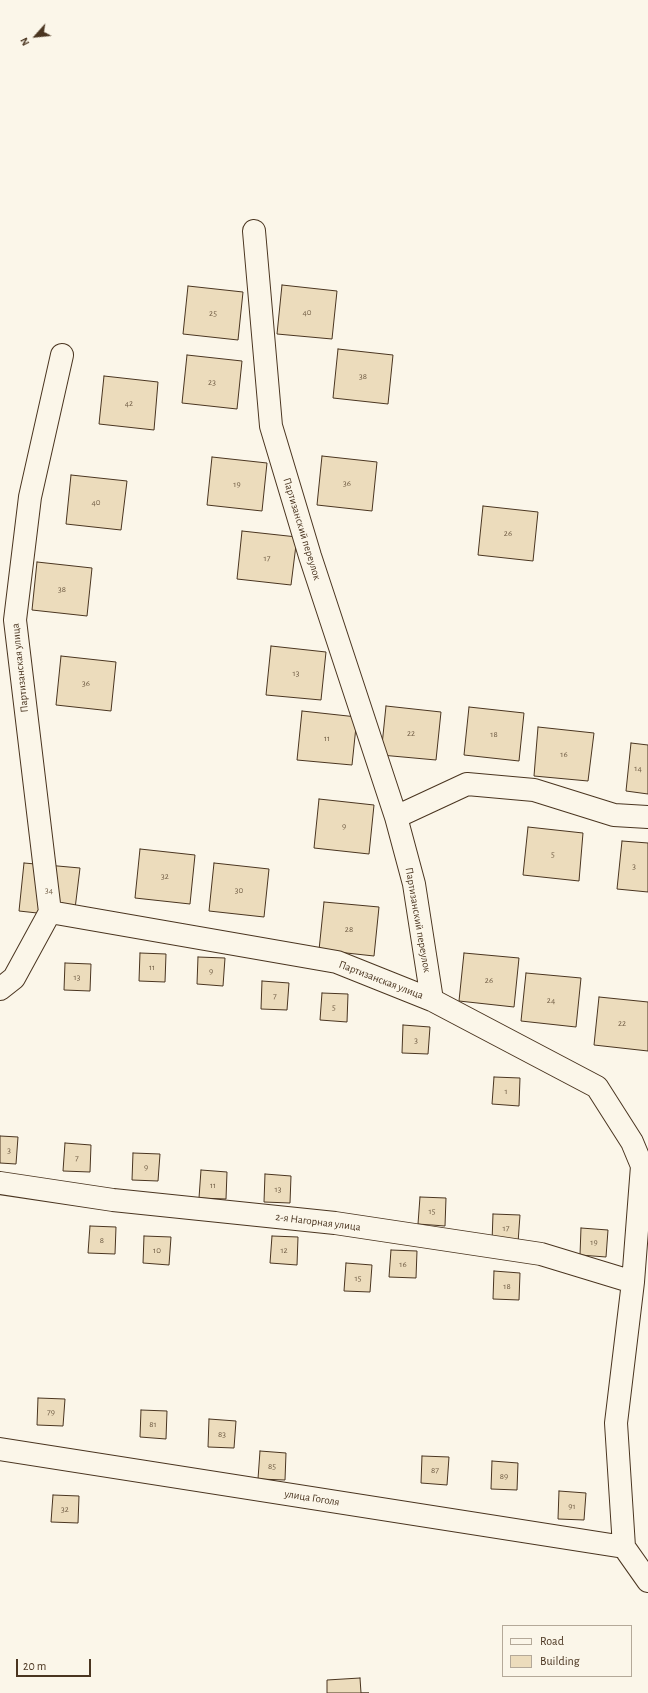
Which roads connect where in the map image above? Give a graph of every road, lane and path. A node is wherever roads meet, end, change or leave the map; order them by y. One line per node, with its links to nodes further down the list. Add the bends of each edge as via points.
1 (254, 231): 3 (street, Партизанский переулок, via 271,426 310,556)
2 (62, 355): 5 (street, Партизанская улица, via 30,497 15,620)
3 (396, 817): 4 (street, via 467,784 534,790 614,815); 7 (street, Партизанский переулок, via 414,884)
4 (648, 817)
5 (50, 912): 6 (street, via 14,978); 7 (street, Партизанская улица, via 337,962)
6 (0, 989)
7 (432, 1000): 8 (street, Партизанская улица, via 597,1087)
8 (645, 1166): 10 (street)
9 (0, 1183): 10 (street, 2-я Нагорная улица, via 113,1200 335,1223 533,1253)
10 (633, 1282): 12 (street, via 616,1423)
11 (0, 1449): 12 (street, улица Гоголя)
12 (624, 1547): 13 (street)
13 (648, 1581)

